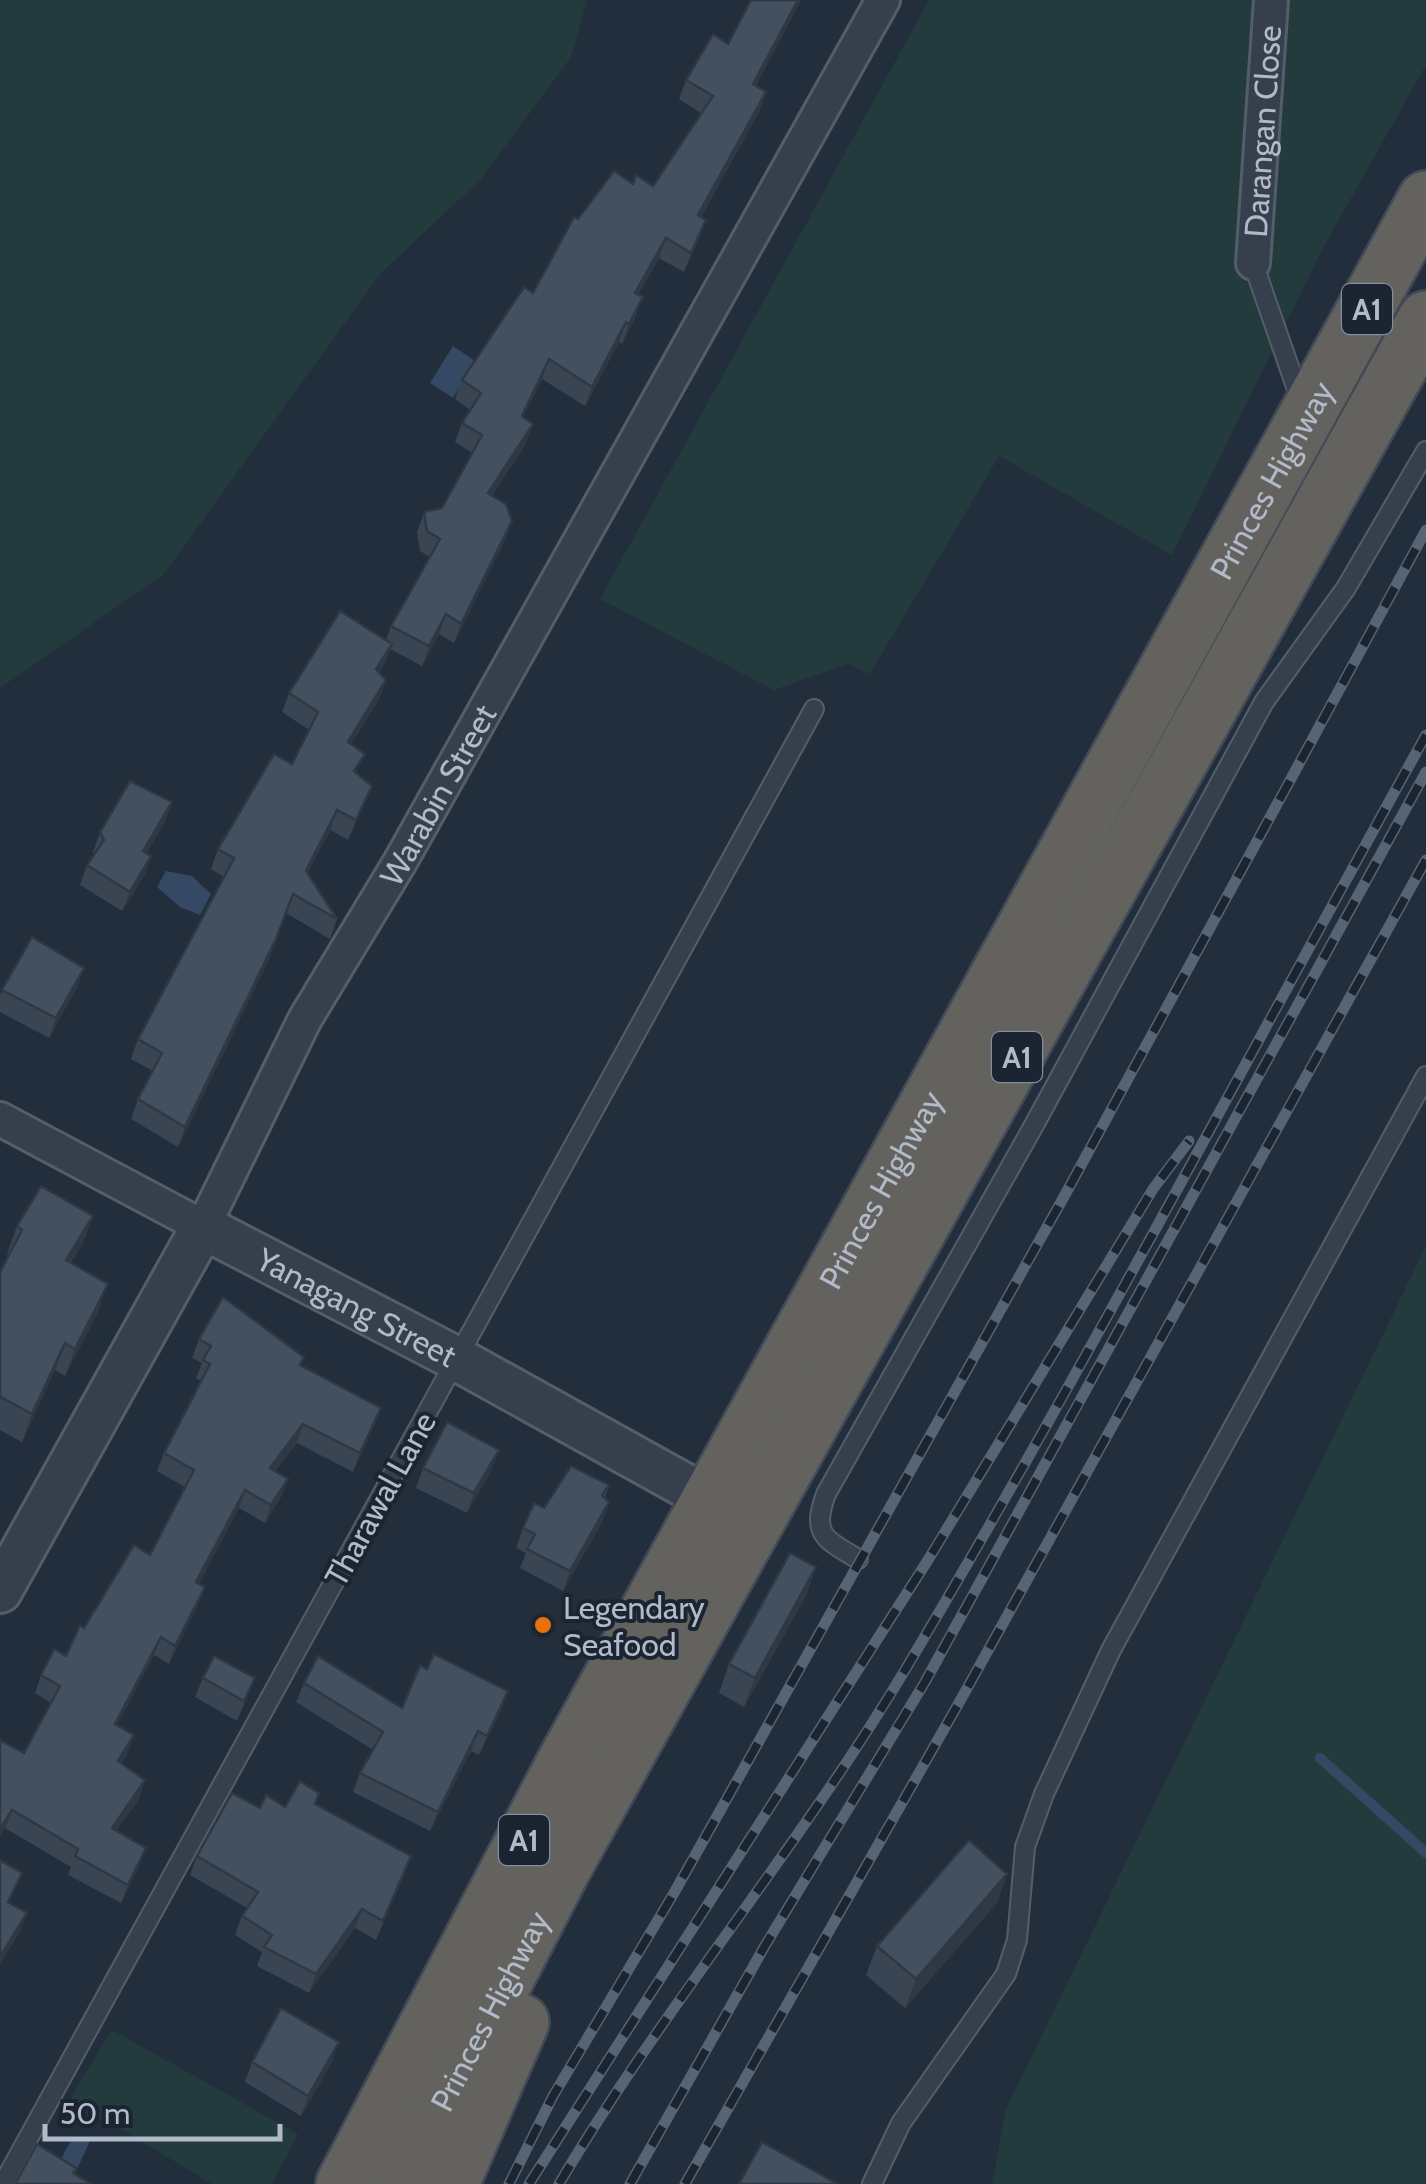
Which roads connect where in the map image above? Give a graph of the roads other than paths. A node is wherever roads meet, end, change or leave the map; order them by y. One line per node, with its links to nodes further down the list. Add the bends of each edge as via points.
1 (884, 0): 11 (street, Warabin Street, via 400,862 305,1019)
2 (1271, 0): 4 (street, Darangan Close)
3 (1426, 199): 6 (highway, Princes Highway / A1)
4 (1253, 263): 6 (lane)
5 (1426, 319): 16 (highway, Princes Highway / A1)
6 (1308, 418): 13 (highway, Princes Highway / A1)
7 (1426, 451): 14 (lane, via 1346,588 1264,702 826,1494 817,1518 823,1536)
8 (814, 709): 12 (lane, Tharawal Lane)
9 (1426, 1076): 21 (lane, via 1111,1650 1026,1848 1017,1940 1006,1974 901,2123)
10 (0, 1119): 11 (street, Yanagang Street)
11 (202, 1226): 12 (street, Yanagang Street); 15 (street, Warabin Street)
12 (457, 1359): 13 (street, Yanagang Street); 17 (lane, Tharawal Lane)
13 (711, 1500): 18 (highway, Princes Highway / A1)
14 (858, 1559)
15 (0, 1591)
16 (676, 1666): 19 (highway, Princes Highway / A1); 20 (highway)
17 (3, 2184)
18 (344, 2184)
19 (400, 2184)
20 (451, 2184)
21 (872, 2184)

